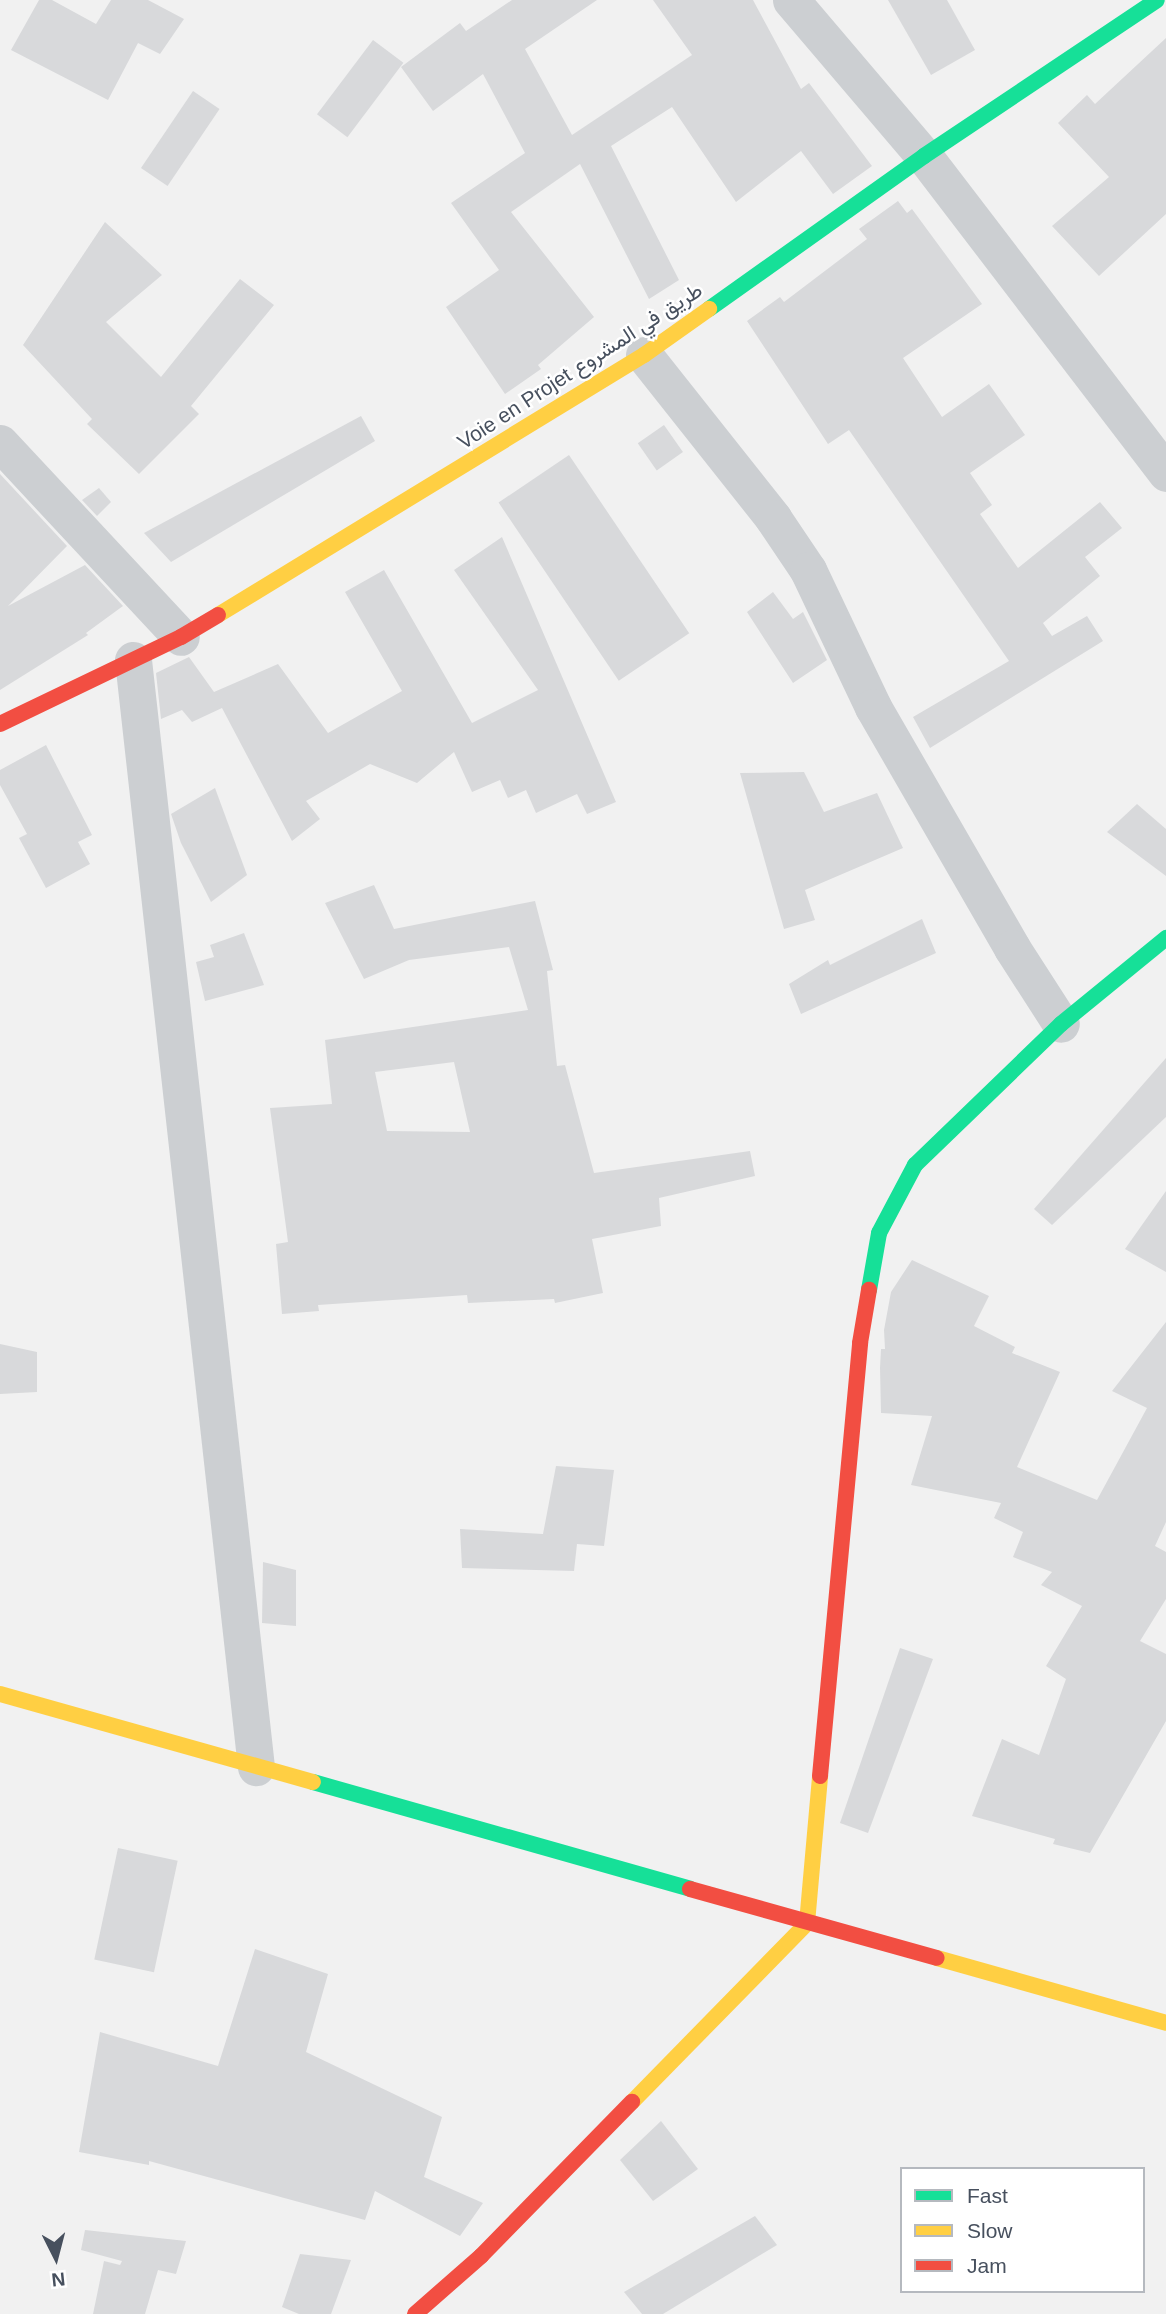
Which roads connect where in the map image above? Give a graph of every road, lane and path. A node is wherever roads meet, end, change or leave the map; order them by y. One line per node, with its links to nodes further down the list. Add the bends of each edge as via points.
1 (791, 0): 3 (street)
2 (1157, 0): 3 (street, Voie en Projet طريق في المشروع)
3 (924, 156): 4 (street, Voie en Projet طريق في المشروع); 6 (street)
4 (644, 355): 7 (street, Voie en Projet طريق في المشروع); 11 (street, via 773,518 808,570 873,707)
5 (0, 443): 7 (street)
6 (1166, 473)
7 (181, 637): 8 (street, Voie en Projet طريق في المشروع)
8 (133, 660): 9 (street, Voie en Projet طريق في المشروع); 13 (street)
9 (0, 724)
10 (1166, 938): 11 (street)
11 (1061, 1024): 14 (street, via 915,1165 879,1233 860,1343)
12 (0, 1694): 13 (street)
13 (256, 1767): 14 (street)
14 (807, 1923): 15 (street); 16 (street, via 481,2256)
15 (1166, 2022)
16 (415, 2314)

